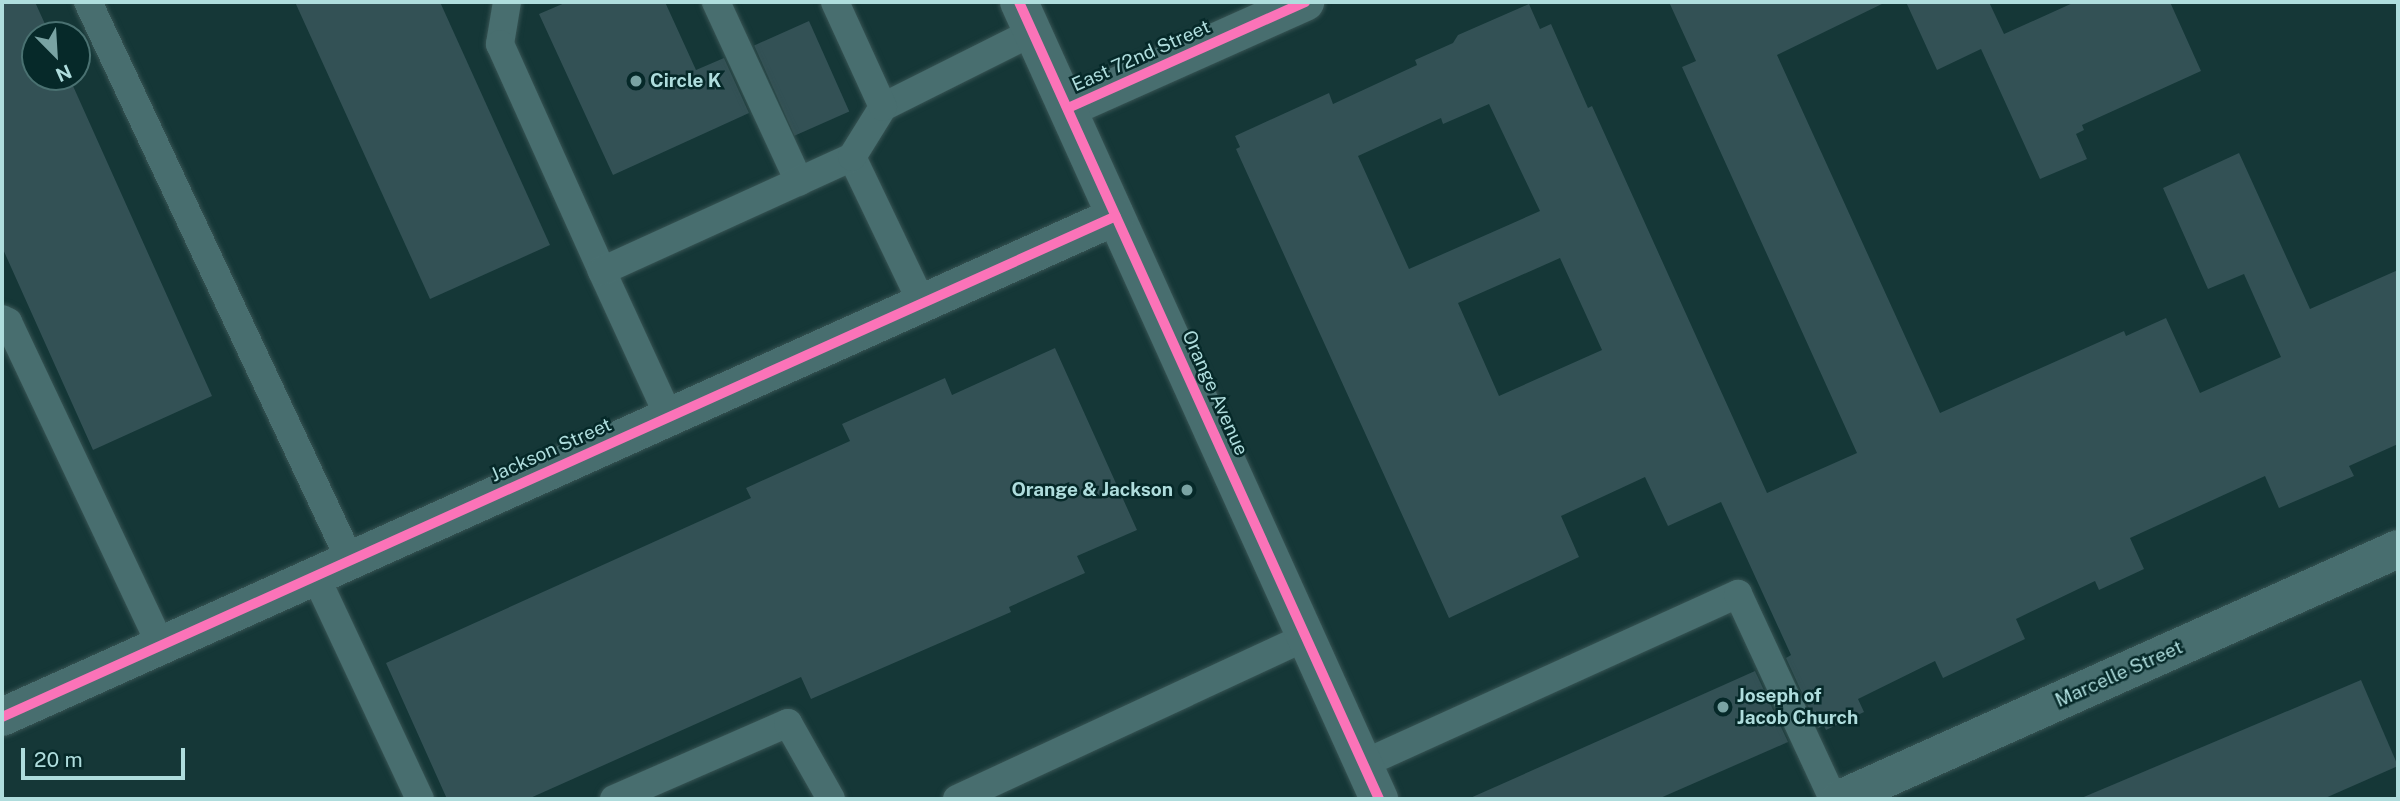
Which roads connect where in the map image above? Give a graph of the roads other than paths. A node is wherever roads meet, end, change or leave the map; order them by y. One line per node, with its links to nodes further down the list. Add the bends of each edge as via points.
1 (88, 2): 17 (lane)
2 (507, 2): 12 (lane, via 500,44)
3 (716, 2): 10 (lane)
4 (835, 2): 7 (lane)
5 (1305, 2): 8 (street, East 72nd Street)
6 (1026, 17): 7 (lane); 8 (street, Orange Avenue)
7 (883, 107): 9 (lane)
8 (1068, 108): 11 (street, Orange Avenue)
9 (852, 157): 10 (lane); 13 (lane)
10 (799, 182): 12 (lane)
11 (1116, 216): 13 (street, Jackson Street); 19 (street, Orange Avenue)
12 (602, 271): 15 (lane)
13 (922, 303): 15 (street, Jackson Street)
14 (2, 319): 20 (lane, via 8,322)
15 (669, 416): 17 (street, Jackson Street)
16 (2398, 549): 23 (street, Marcelle Street)
17 (350, 560): 18 (street, Jackson Street)
18 (316, 575): 20 (street, Jackson Street); 24 (lane)
19 (1306, 637): 22 (street, Orange Avenue); 27 (lane)
20 (161, 645): 21 (street, Jackson Street)
21 (2, 717)
22 (1363, 764): 23 (lane, via 1738,594); 28 (street, Orange Avenue)
23 (1843, 798)
24 (420, 799)
25 (614, 799): 26 (lane, via 788,723)
26 (831, 799)
27 (957, 799)
28 (1379, 799)

